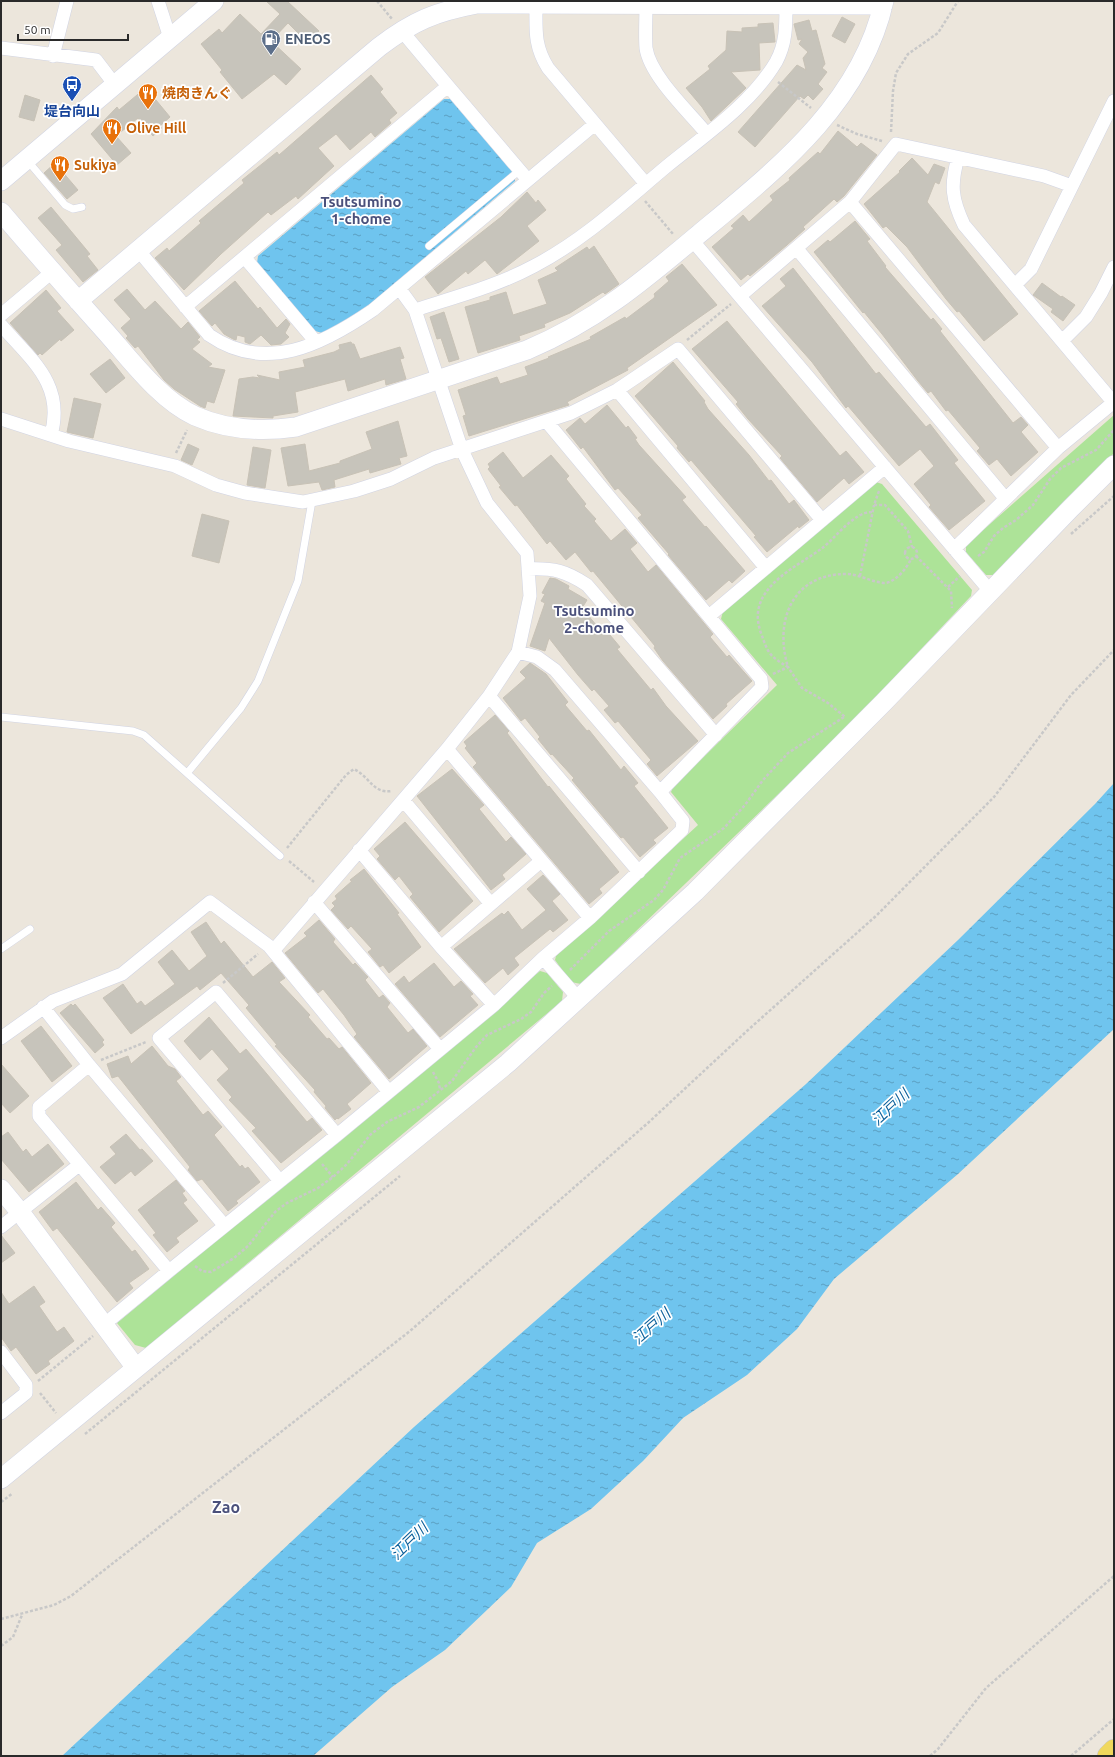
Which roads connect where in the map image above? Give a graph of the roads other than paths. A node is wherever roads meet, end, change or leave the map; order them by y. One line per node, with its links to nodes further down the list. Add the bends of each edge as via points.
1 (67, 1): 11 (street)
2 (158, 1): 9 (street)
3 (214, 1): 9 (street)
4 (883, 3): 7 (street); 26 (street, via 859,68 785,162)
5 (536, 4): 6 (street); 8 (street, via 477,4 446,10); 15 (street, via 536,43 541,56)
6 (646, 5): 7 (street); 16 (street, via 646,48 650,63 657,75)
7 (786, 6): 16 (street, via 784,42 778,58 736,109)
8 (401, 30): 13 (street); 29 (street)
9 (170, 38): 12 (street)
10 (1, 48): 11 (street)
11 (53, 56): 12 (street, via 96,60)
12 (115, 85): 18 (street)
13 (448, 86): 19 (street); 30 (street)
14 (1114, 101): 21 (street)
15 (595, 124): 19 (street); 22 (street)
16 (707, 134): 22 (street)
17 (958, 158): 21 (street, via 1044,176); 23 (street, via 892,141); 33 (street, via 953,176 956,209 964,225)
18 (26, 159): 20 (street); 24 (lane, via 65,205 73,209)
19 (524, 175): 27 (lane); 34 (street)
20 (1, 181)
21 (1072, 186): 33 (street, via 1031,269)
22 (642, 188): 38 (street, via 587,234 532,267 503,281)
23 (850, 202): 28 (street); 49 (street)
24 (82, 207)
25 (1, 212): 32 (street)
26 (688, 243): 35 (street); 43 (street, via 618,299 556,338)
27 (429, 246)
28 (797, 249): 35 (street); 53 (street)
29 (139, 251): 36 (street); 37 (street)
30 (245, 258): 37 (street); 42 (street)
31 (1114, 267): 41 (street, via 1102,293 1086,317)
32 (52, 272): 36 (street); 39 (street)
33 (1015, 285): 41 (street)
34 (398, 288): 38 (street); 42 (street, via 352,324)
35 (736, 299): 52 (street)
36 (78, 301): 43 (street, via 153,385 194,415 242,429 296,427)
37 (185, 307): 42 (street, via 209,335 234,349 270,355)
38 (415, 310): 43 (street)
39 (1, 315)
40 (1, 325): 48 (street, via 43,374 52,390 55,421)
41 (1063, 340): 45 (street)
42 (316, 342)
43 (438, 380): 50 (street)
44 (617, 390): 47 (street); 55 (street, via 678,349); 57 (street)
45 (1114, 402): 49 (street)
46 (1, 419): 48 (street)
47 (547, 422): 50 (street); 60 (street)
48 (51, 435): 54 (street, via 170,464 216,485 292,502)
49 (1058, 448): 53 (street)
50 (462, 450): 54 (street, via 434,458 392,479); 58 (street, via 487,504 527,553)
51 (1114, 465): 59 (street)
52 (885, 467): 55 (street); 56 (street)
53 (1005, 498): 56 (street)
54 (312, 501): 66 (lane, via 298,581 258,681 241,708)
55 (822, 520): 57 (street)
56 (954, 549): 59 (street, via 965,569)
57 (766, 568): 60 (street)
58 (528, 569): 61 (street, via 530,596); 64 (street, via 545,568 571,574 587,585)
59 (990, 591): 81 (street, via 700,887)
60 (710, 616): 64 (street, via 761,679 762,687)
61 (518, 652): 62 (street); 67 (street, via 537,657 555,670)
62 (489, 696): 65 (street); 72 (street)
63 (1, 717): 66 (lane, via 133,731 144,735)
64 (716, 735): 67 (street)
65 (446, 749): 68 (street); 71 (street)
66 (188, 772): 70 (lane)
67 (660, 792): 72 (street, via 683,821 682,830)
68 (399, 795): 69 (street); 74 (street)
69 (359, 850): 73 (street); 77 (street)
70 (281, 855)
71 (541, 861): 74 (street); 75 (street)
72 (639, 872): 75 (street)
73 (314, 902): 78 (street, via 290,932); 85 (street)
74 (491, 904): 77 (street)
75 (590, 918): 80 (street)
76 (30, 929): 79 (lane)
77 (441, 947): 82 (street)
78 (271, 948): 83 (street, via 210,902 122,974); 87 (street)
79 (1, 949)
80 (543, 958): 81 (street); 82 (street)
81 (578, 998): 98 (street, via 502,1068)
82 (494, 1005): 85 (street)
83 (43, 1007): 84 (street); 86 (street)
84 (1, 1038)
85 (440, 1049): 87 (street)
86 (89, 1064): 89 (street, via 39,1107 39,1116); 93 (street)
87 (389, 1092): 88 (street)
88 (337, 1135): 90 (street); 90 (street, via 216,992 159,1038)
89 (79, 1165): 92 (street); 95 (street)
90 (280, 1181): 93 (street)
91 (1, 1189): 92 (street)
92 (20, 1212): 94 (street); 98 (street)
93 (224, 1225): 95 (street)
94 (1, 1228)
95 (169, 1271): 96 (street)
96 (112, 1318)
97 (1, 1352): 99 (street, via 30,1387)
98 (136, 1368): 100 (street)
99 (1, 1413)
100 (1, 1479)
101 (1114, 1750): 102 (main road)
102 (1108, 1756)

